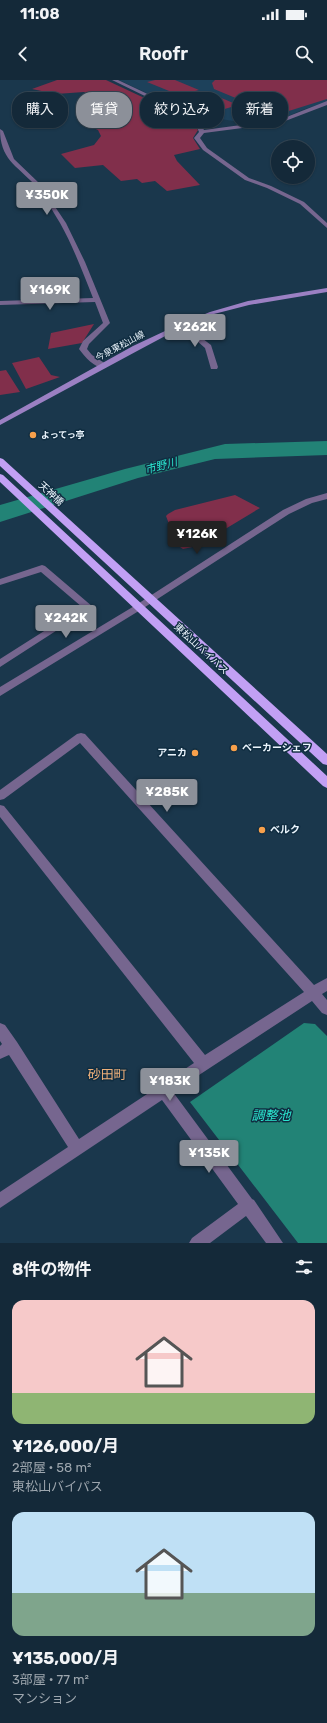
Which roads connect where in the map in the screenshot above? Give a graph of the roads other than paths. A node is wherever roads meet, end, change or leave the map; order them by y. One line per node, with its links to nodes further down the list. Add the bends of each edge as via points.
1 (114, 80): 4 (street, via 188,115)
2 (327, 104): 4 (street, via 280,121)
3 (0, 131): 7 (street, via 12,160 37,184 63,223)
4 (202, 132): 5 (street, via 197,138 205,149 247,179 302,203)
5 (327, 226)
6 (327, 290): 9 (main road, 今泉東松山線, via 248,303)
7 (98, 300): 8 (street); 10 (street, via 107,324 83,348 89,357)
8 (0, 303)
9 (182, 325): 10 (main road, 今泉東松山線); 11 (street, via 208,347)
10 (103, 366): 12 (main road, 今泉東松山線)
11 (214, 366)
12 (0, 423)
13 (0, 461): 16 (highway, 天神橋)
14 (2, 479): 19 (highway, 東松山バイパス)
15 (327, 496): 18 (street, via 286,512)
16 (71, 527): 18 (highway, 東松山バイパス)
17 (0, 582): 20 (street, via 42,568 88,607)
18 (150, 598): 19 (street); 22 (highway, 東松山バイパス)
19 (139, 607): 21 (street); 23 (highway, 東松山バイパス)
20 (0, 664)
21 (0, 692)
22 (327, 761)
23 (327, 783)
24 (0, 796): 27 (street, via 81,737)
25 (0, 809): 31 (street)
26 (327, 984): 27 (street)
27 (313, 994): 28 (street); 31 (street)
28 (327, 1010)
29 (0, 1029): 30 (street)
30 (6, 1050): 33 (street)
31 (203, 1064): 32 (street)
32 (164, 1091): 33 (street); 35 (street)
33 (77, 1149): 34 (street)
34 (0, 1201)
35 (249, 1205): 36 (street); 37 (street)
36 (197, 1243)
37 (275, 1243)

